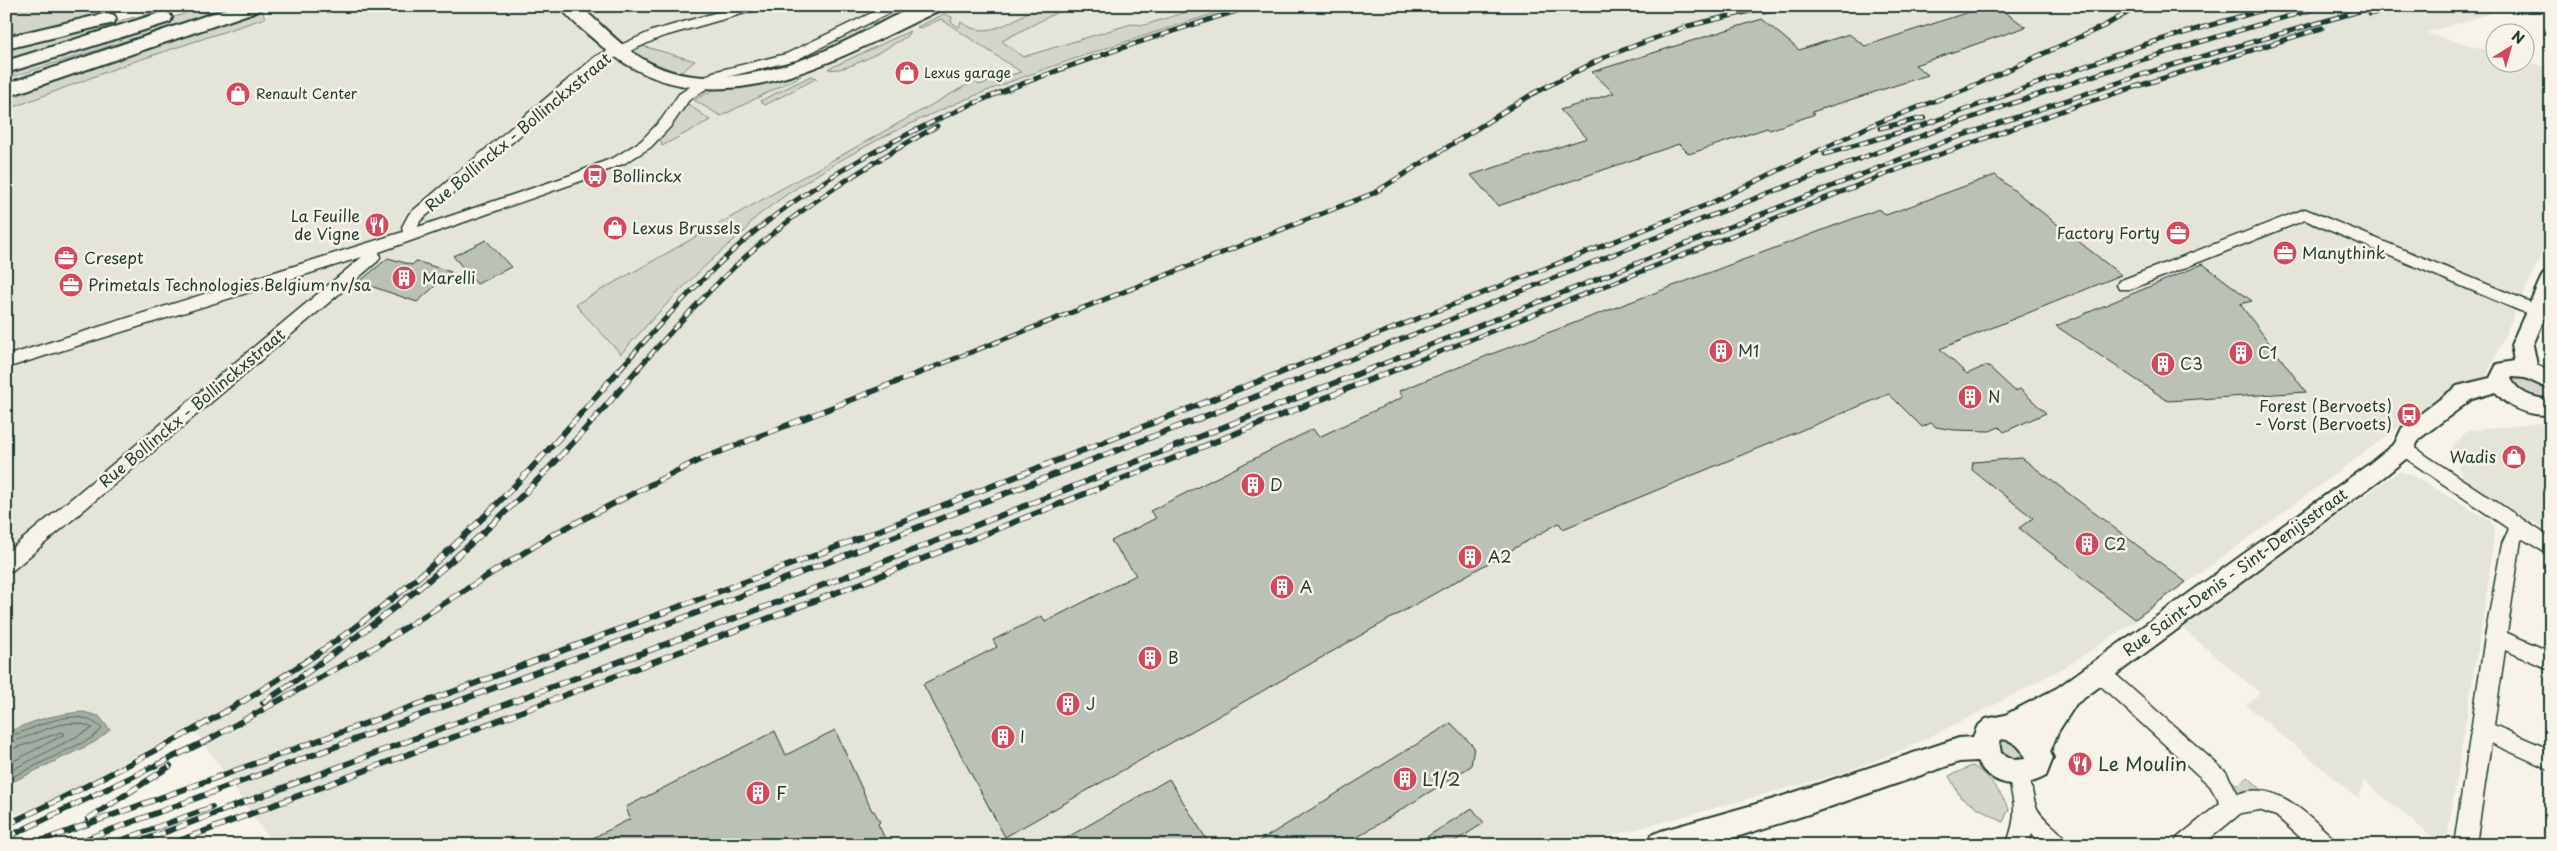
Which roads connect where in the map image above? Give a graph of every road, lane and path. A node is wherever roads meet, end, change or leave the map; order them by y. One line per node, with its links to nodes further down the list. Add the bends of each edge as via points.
1 (163, 6): 9 (highway)
2 (199, 6): 11 (highway)
3 (253, 6): 8 (highway)
4 (569, 6): 10 (highway)
5 (754, 6): 10 (street, Rue Bollinckx - Bollinckxstraat, via 674,28)
6 (933, 6): 7 (highway)
7 (913, 9): 12 (street, via 791,57 733,70); 14 (highway, via 819,62 776,75)
8 (162, 36): 13 (highway); 15 (highway)
9 (6, 43)
10 (619, 49): 16 (highway); 17 (street, Rue Bollinckx - Bollinckxstraat, via 600,59 420,213 411,223)
11 (6, 67)
12 (706, 81): 14 (highway); 16 (highway)
13 (6, 82)
14 (726, 82): 16 (street)
15 (6, 91)
16 (683, 91): 17 (street, via 646,144 620,160)
17 (412, 235): 18 (street)
18 (370, 249): 22 (street); 32 (street, Rue Bollinckx - Bollinckxstraat, via 372,257)
19 (2551, 278): 21 (main road)
20 (2125, 285): 21 (street, via 2305,214)
21 (2536, 311): 25 (main road, via 2522,345)
22 (74, 343): 23 (street); 24 (street)
23 (6, 362)
24 (6, 369)
25 (2527, 370): 26 (main road); 27 (main road, via 2506,370 2501,375)
26 (2551, 382)
27 (2506, 389): 28 (main road, via 2532,405); 29 (main road, Rue Saint-Denis - Sint-Denijsstraat, via 2465,392 2410,434)
28 (2551, 407)
29 (2404, 448): 30 (street); 35 (main road, Rue Saint-Denis - Sint-Denijsstraat)
30 (2521, 528): 31 (street); 33 (street, via 2510,544)
31 (2551, 548)
32 (6, 564)
33 (2495, 637): 34 (street); 38 (street)
34 (2551, 662)
35 (2098, 671): 36 (main road, Rue Saint-Denis - Sint-Denijsstraat); 43 (street, via 2218,780)
36 (2066, 696): 37 (main road, Rue Saint-Denis - Sint-Denijsstraat); 40 (main road, Rue Saint-Denis - Sint-Denijsstraat, via 2047,726)
37 (2009, 727): 39 (main road, Rue Saint-Denis - Sint-Denijsstraat, via 1990,731 1984,741); 40 (main road, via 2026,736)
38 (2483, 730): 41 (street); 50 (street)
39 (1985, 748): 42 (main road, via 1997,766); 45 (main road, via 1960,750 1801,805)
40 (2038, 750): 42 (main road, Rue Saint-Denis - Sint-Denijsstraat, via 2040,760 2036,768)
41 (2551, 760)
42 (2019, 774): 44 (street)
43 (2233, 806): 48 (street); 49 (street, via 2252,799 2269,801)
44 (2027, 813): 46 (street); 47 (street)
45 (1661, 845)
46 (2017, 845)
47 (2058, 845)
48 (2185, 845)
49 (2325, 845)
50 (2465, 845)

